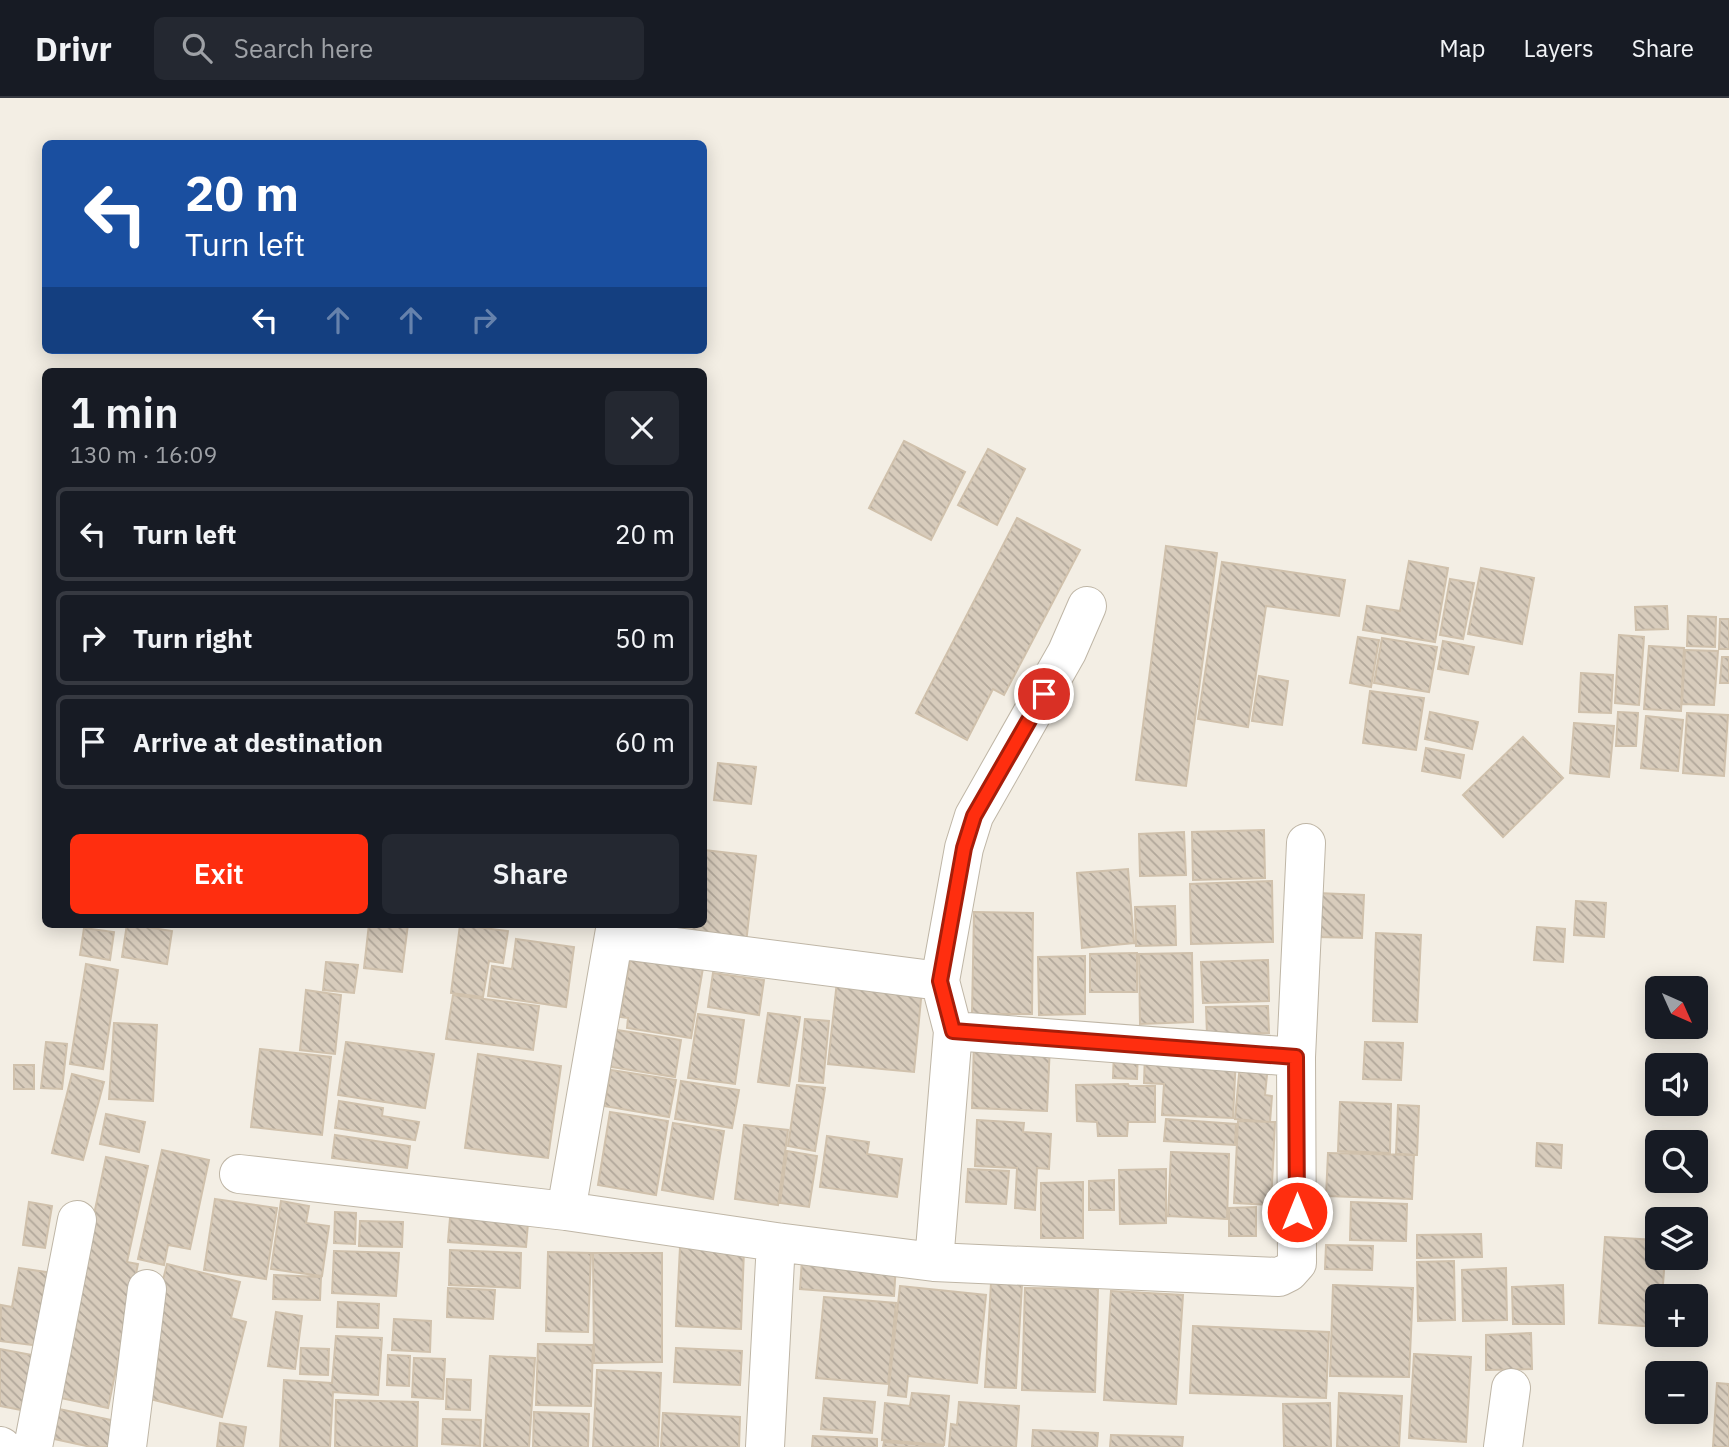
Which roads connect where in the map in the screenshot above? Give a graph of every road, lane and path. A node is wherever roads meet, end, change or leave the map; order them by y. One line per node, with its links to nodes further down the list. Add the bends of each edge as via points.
1 (1087, 606): 4 (street, via 1067,652 974,816)
2 (1306, 843): 6 (street)
3 (615, 932): 4 (street); 8 (street)
4 (940, 981): 5 (street)
5 (953, 1031): 6 (street); 11 (street)
6 (1296, 1057): 11 (street, via 1297,1264 1289,1272 1279,1277)
7 (239, 1174): 8 (street)
8 (566, 1211): 10 (street)
9 (77, 1220): 14 (street)
10 (776, 1242): 11 (street); 16 (street)
11 (934, 1262)
12 (147, 1289): 15 (street)
13 (1511, 1388): 17 (street)
14 (33, 1447)
15 (127, 1447)
16 (765, 1447)
17 (1503, 1447)

